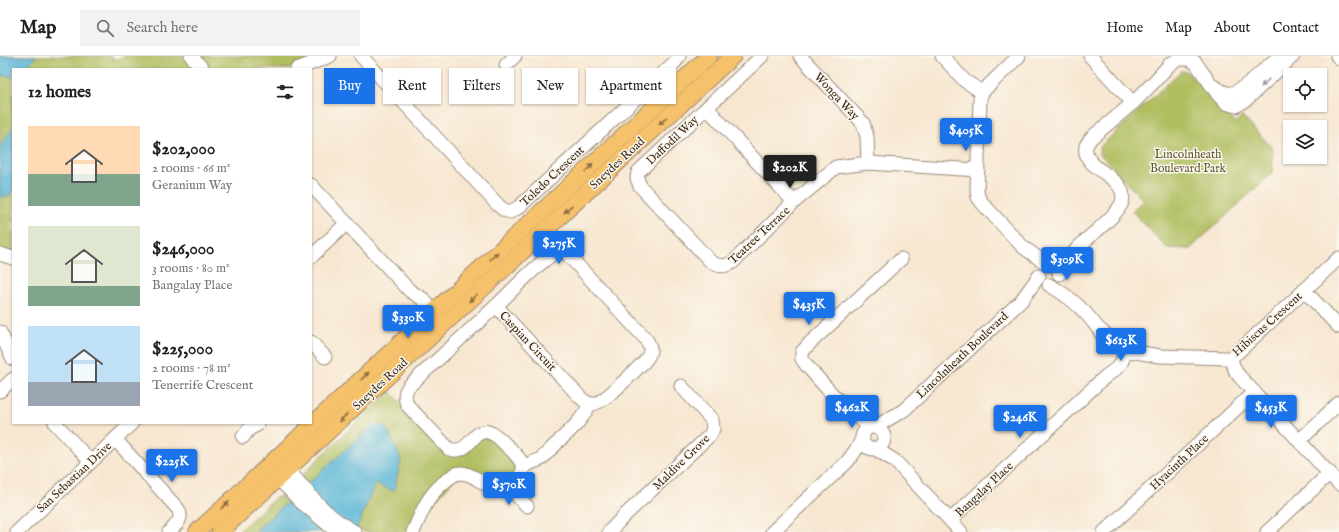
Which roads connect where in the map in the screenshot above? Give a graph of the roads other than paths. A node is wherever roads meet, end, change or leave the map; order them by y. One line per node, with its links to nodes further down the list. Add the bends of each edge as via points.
1 (192, 56): 14 (street)
2 (330, 56): 15 (street)
3 (361, 56): 4 (street, Toledo Crescent, via 498,205 510,212 519,207)
4 (679, 56)
5 (709, 56): 41 (main road, Sneydes Road, one-way to 5)
6 (733, 56): 42 (main road, Sneydes Road, one-way to 42)
7 (762, 56): 19 (street, Daffodil Way)
8 (800, 56): 20 (street, Wonga Way, via 863,123 867,137)
9 (942, 56): 16 (street, via 965,81)
10 (1019, 56): 16 (street)
11 (1090, 56): 18 (street)
12 (1280, 56): 17 (street, via 1241,89)
13 (1293, 56): 17 (street, one-way to 17)
14 (202, 68)
15 (300, 68)
16 (982, 92): 21 (street)
17 (1238, 98): 18 (street, via 1213,86 1195,62 1179,59 1170,64)
18 (1133, 103): 27 (street, via 1091,138 1086,146 1089,160 1117,183 1122,191 1122,201 1118,212)
19 (707, 108): 22 (street, Daffodil Way, via 642,168); 24 (street)
20 (868, 163): 21 (street, Teatree Terrace); 24 (street, Teatree Terrace, via 836,167)
21 (978, 170): 26 (street, via 978,197)
22 (637, 178): 24 (street, Teatree Terrace, via 640,186 717,266 727,266 733,262)
23 (312, 186): 25 (street)
24 (794, 202)
25 (347, 224): 29 (street); 41 (street, via 410,291 417,305)
26 (1023, 247): 35 (street); 37 (street)
27 (1077, 249): 35 (street); 36 (street)
28 (0, 254): 30 (street)
29 (312, 256)
30 (12, 258)
31 (12, 258): 33 (street)
32 (1339, 258): 38 (street, Hibiscus Crescent)
33 (0, 259)
34 (901, 259): 56 (street, via 802,352 802,359 807,366)
35 (1049, 265): 36 (street, via 1056,268); 37 (street, via 1041,268)
36 (1059, 275): 37 (street, via 1056,282); 39 (street, Hibiscus Crescent)
37 (1044, 280): 39 (street, Hibiscus Crescent); 59 (street, Lincolnheath Boulevard)
38 (1304, 290): 43 (street); 49 (street, Hibiscus Crescent)
39 (1071, 298): 46 (street, Hibiscus Crescent)
40 (496, 306): 55 (street, Caspian Circuit, via 580,397); 55 (street, Caspian Circuit, via 551,255 564,252 569,256 651,346 649,356 644,362 603,400); 68 (street, via 409,386 404,397 408,406 449,449 458,450 485,431 491,432 499,437)
41 (431, 315): 42 (main road); 66 (main road, Sneydes Road, one-way to 41)
42 (442, 326): 69 (main road, Sneydes Road, one-way to 69)
43 (1339, 327)
44 (0, 332): 47 (street)
45 (312, 343): 48 (street)
46 (1123, 354): 49 (street, Hibiscus Crescent); 75 (street, Bangalay Place, via 1106,376)
47 (12, 357)
48 (327, 358)
49 (1230, 358): 53 (street, via 1236,372)
50 (12, 380): 52 (street)
51 (681, 386): 83 (street, Maldive Grove, via 712,420 713,429 710,435)
52 (0, 391)
53 (1254, 392): 62 (street); 86 (street, Hyacinth Place)
54 (1339, 403): 62 (street)
55 (590, 404): 68 (street, via 578,424 541,459)
56 (845, 407): 59 (street); 60 (street)
57 (56, 424): 65 (street)
58 (131, 424): 61 (street, San Sebastian Drive)
59 (879, 432): 60 (street, via 867,430); 63 (street, via 881,445); 64 (street)
60 (863, 436): 63 (street, via 866,446); 67 (street, via 858,448)
61 (115, 439): 65 (street, San Sebastian Drive); 77 (street, via 178,508 181,517)
62 (1299, 441): 70 (street)
63 (873, 448): 64 (street); 67 (street)
64 (895, 461): 75 (street)
65 (91, 462): 76 (street, San Sebastian Drive)
66 (272, 462): 69 (main road); 78 (main road, Sneydes Road, one-way to 66)
67 (847, 462): 84 (street)
68 (524, 466): 72 (street, via 521,475)
69 (283, 474): 73 (street); 79 (main road, Sneydes Road)
70 (1330, 474): 71 (street); 87 (street)
71 (1339, 484)
72 (508, 487): 74 (street); 82 (street, via 495,488 466,474 456,474 431,495)
73 (295, 488): 80 (street, via 318,518); 81 (street)
74 (527, 506)
75 (950, 520): 85 (street)
76 (17, 532)
77 (169, 532)
78 (197, 532)
79 (220, 532)
80 (337, 532)
81 (355, 532)
82 (413, 532)
83 (608, 532)
84 (772, 532)
85 (961, 532)
86 (1104, 532)
87 (1267, 532)

